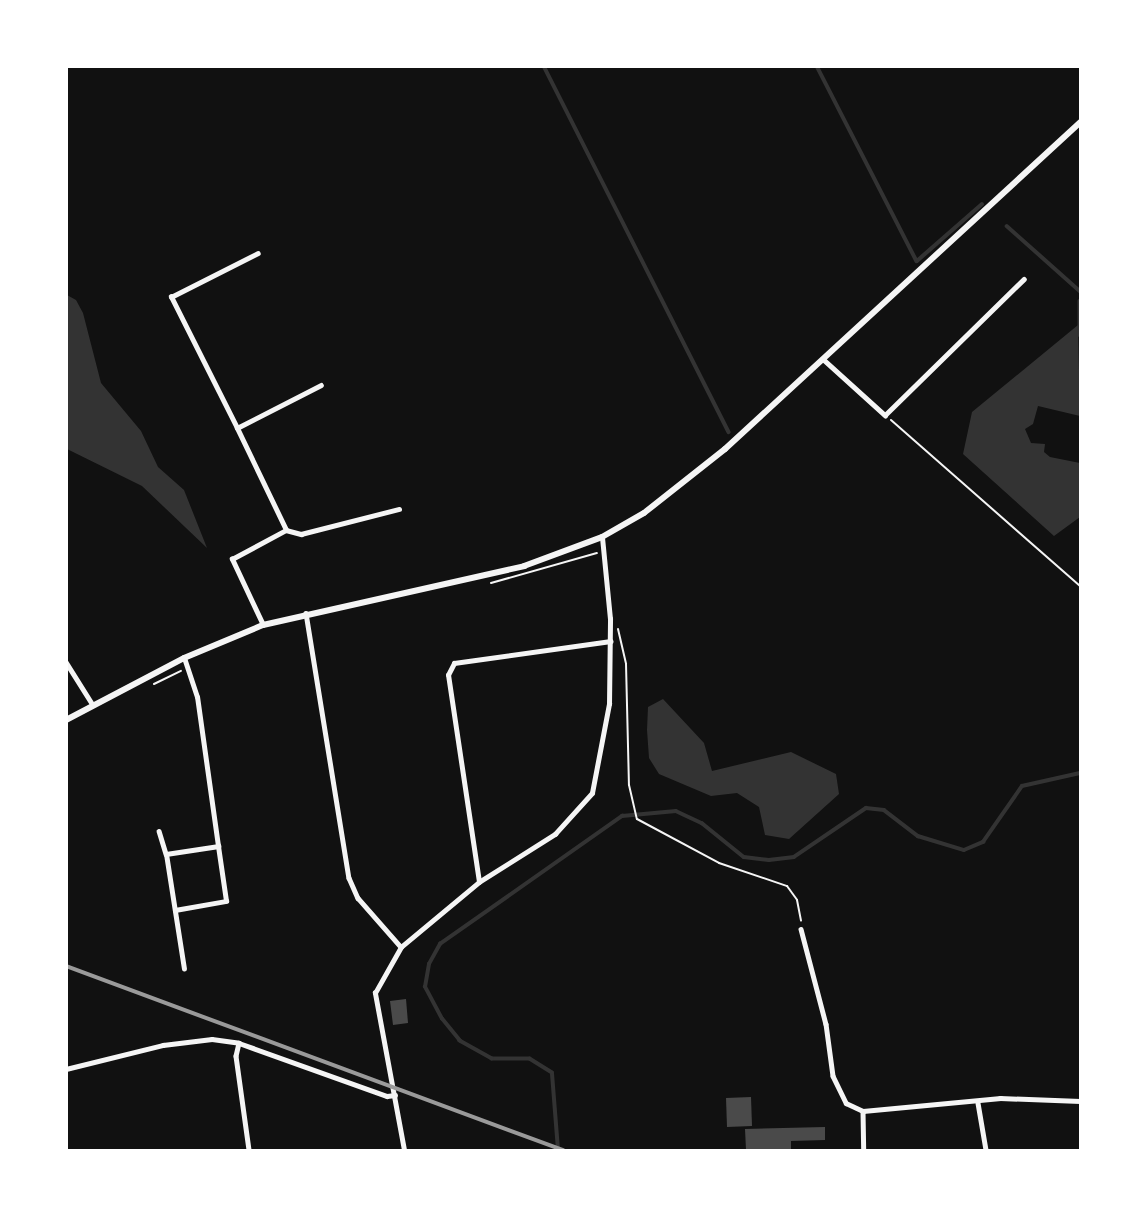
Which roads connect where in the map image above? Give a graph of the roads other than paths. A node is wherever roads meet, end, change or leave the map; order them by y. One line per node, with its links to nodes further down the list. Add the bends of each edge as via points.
1 (1080, 122): 4 (street)
2 (258, 253): 6 (street, via 171,297)
3 (1024, 279): 4 (street, via 885,415)
4 (822, 359): 9 (street, via 706,466 644,513)
5 (321, 385): 6 (street)
6 (237, 428): 8 (street)
7 (399, 509): 8 (street, via 301,534)
8 (286, 530): 11 (street, via 232,559)
9 (602, 537): 10 (street, via 524,566); 12 (street)
10 (306, 613): 11 (street); 23 (street, via 349,878 358,898)
11 (263, 625): 13 (street)
12 (610, 641): 20 (street, via 609,704 592,793 555,834); 20 (street, via 454,663 448,675)
13 (184, 658): 15 (street); 18 (street, via 197,696)
14 (66, 662): 15 (street)
15 (93, 706): 16 (street)
16 (66, 720)
17 (159, 831): 19 (street)
18 (218, 846): 19 (street); 21 (street, via 226,901)
19 (166, 853): 21 (street)
20 (479, 882): 23 (street)
21 (175, 910): 24 (street)
22 (801, 929): 30 (street, via 837,1088 846,1103)
23 (401, 947): 27 (street, via 379,982 374,1002)
24 (184, 969)
25 (239, 1043): 26 (street, via 190,1040); 27 (street); 31 (street, via 236,1056)
26 (66, 1069)
27 (395, 1095): 32 (street)
28 (1080, 1101): 29 (street, via 1000,1098)
29 (978, 1103): 30 (street); 34 (street)
30 (863, 1111): 33 (street)
31 (249, 1150)
32 (404, 1150)
33 (864, 1150)
34 (986, 1150)

